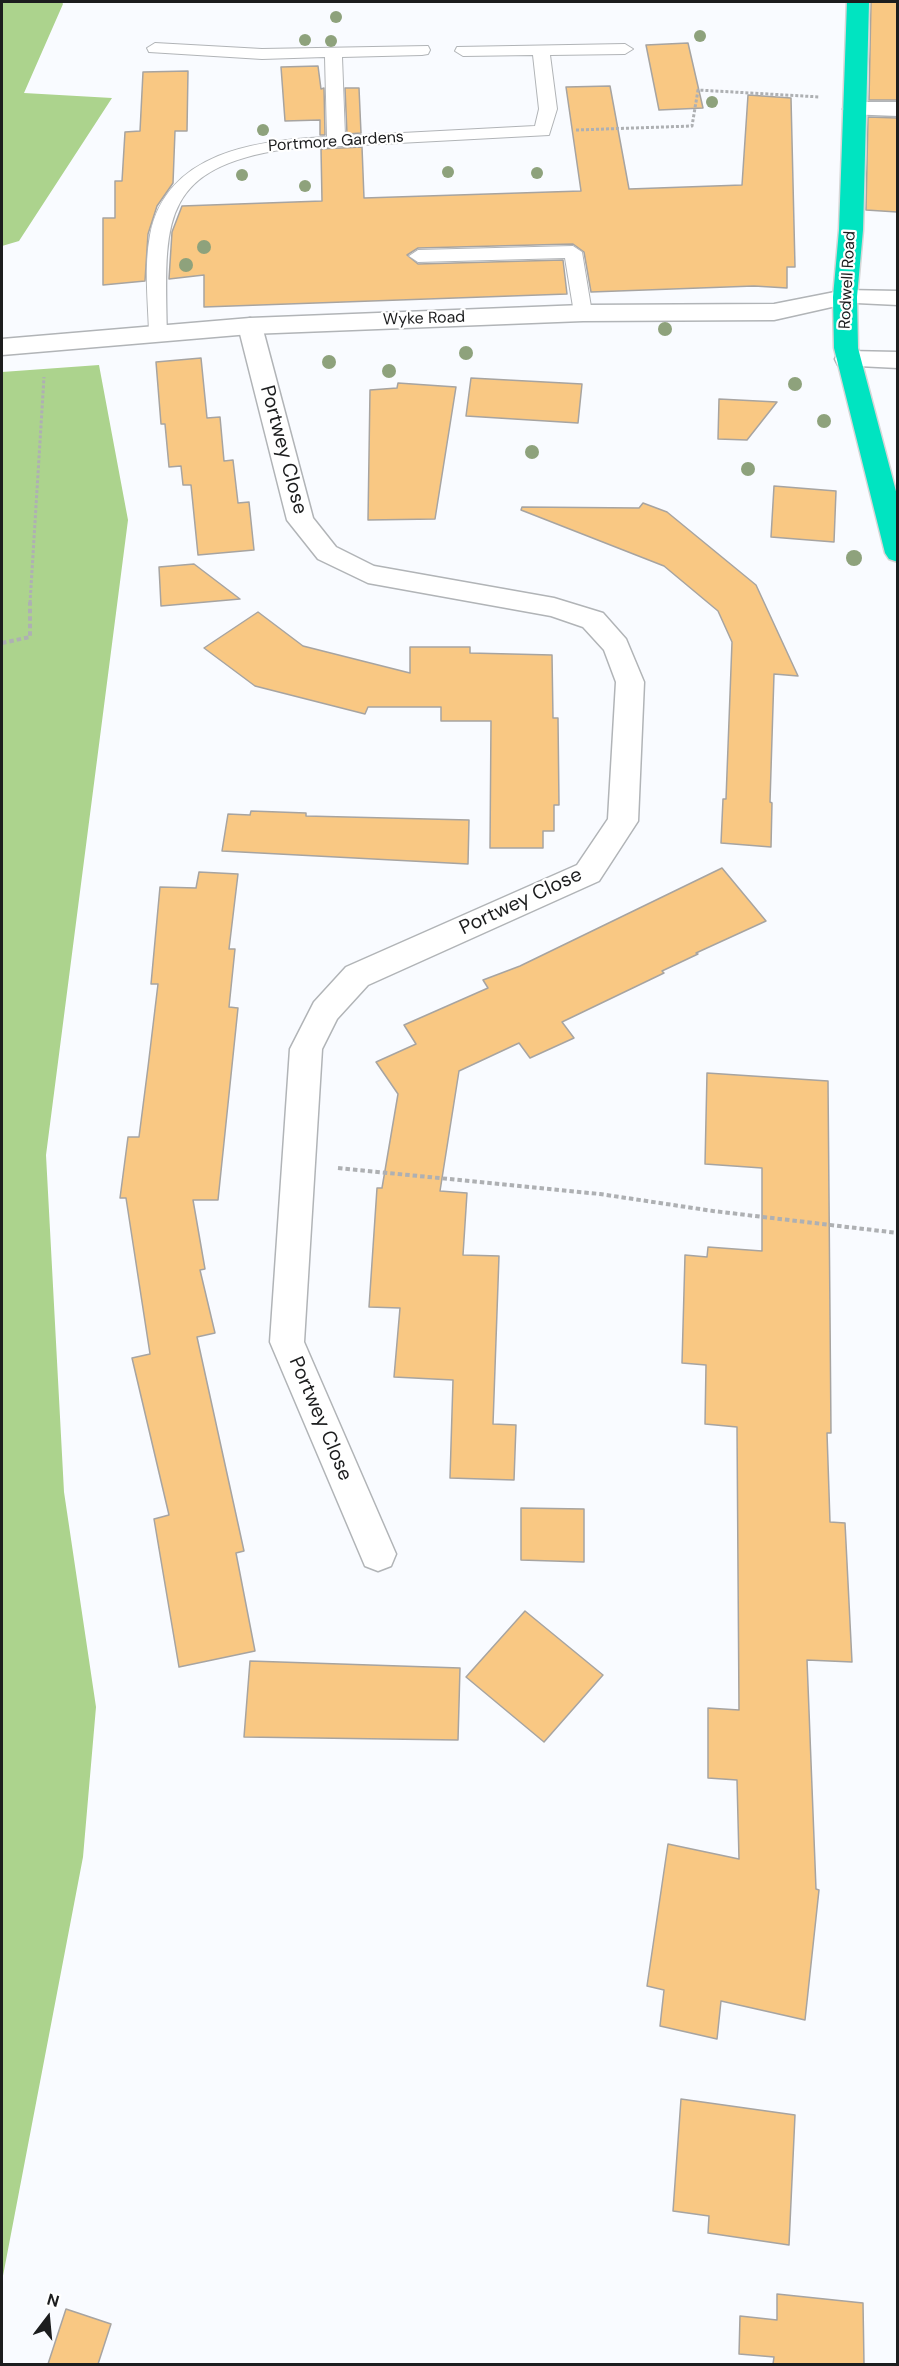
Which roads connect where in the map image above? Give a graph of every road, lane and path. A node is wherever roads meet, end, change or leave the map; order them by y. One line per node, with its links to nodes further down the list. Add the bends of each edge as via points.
1 (858, 2): 8 (highway, Rodwell Road)
2 (155, 48): 7 (lane, via 246,54)
3 (625, 49): 6 (lane)
4 (422, 50): 7 (lane)
5 (463, 51): 6 (lane)
6 (541, 52): 10 (lane, via 548,109)
7 (333, 53): 11 (lane)
8 (854, 104): 9 (street); 10 (path, via 698,90 692,126); 13 (highway, Rodwell Road)
9 (897, 109)
10 (543, 131): 11 (lane, Portmore Gardens)
11 (336, 141): 17 (lane, Portmore Gardens, via 254,148 211,164 179,191 161,224)
12 (418, 256): 15 (lane, via 573,252)
13 (845, 297): 14 (street, Wyke Road); 15 (street, Wyke Road, via 774,312); 20 (highway, Rodwell Road)
14 (897, 298)
15 (583, 313): 16 (street, Wyke Road)
16 (250, 326): 17 (street, Wyke Road); 25 (street, Portwey Close, via 300,520 327,553 369,574 554,608 593,620 616,646 630,682 623,821 588,873 357,976 325,1011 306,1049)
17 (158, 332): 18 (street, Wyke Road)
18 (46, 343): 19 (street, Wyke Road); 24 (path, via 30,637)
19 (2, 346)
20 (847, 359): 21 (street); 22 (highway, Rodwell Road)
21 (897, 360)
22 (890, 500): 23 (highway, Rodwell Road)
23 (897, 553)
24 (2, 643)
25 (299, 1164): 26 (path, via 600,1194); 27 (street, Portwey Close, via 287,1342)
26 (897, 1233)
27 (378, 1554)

